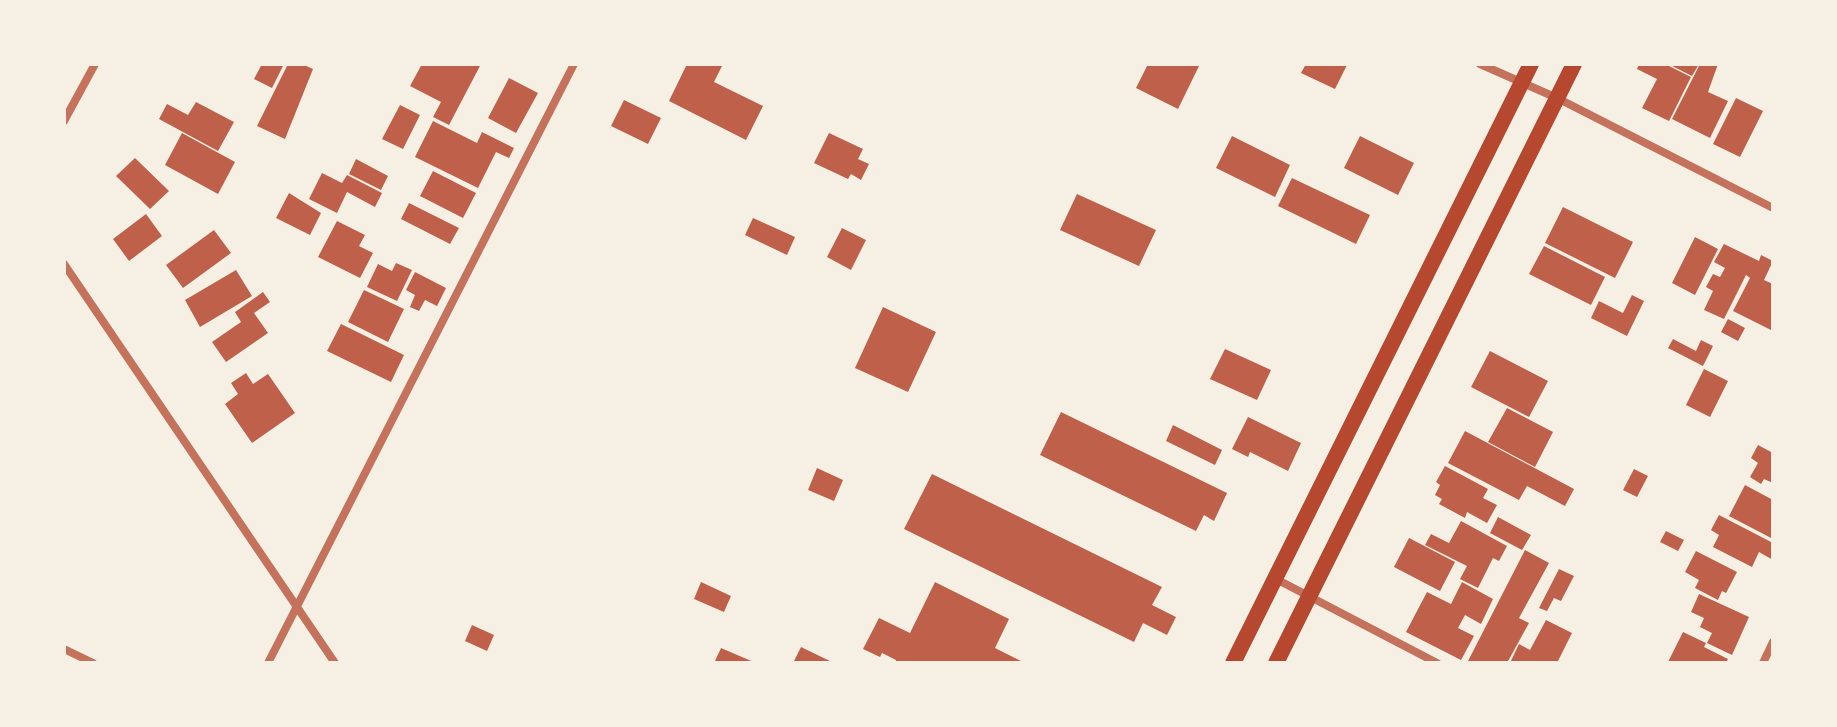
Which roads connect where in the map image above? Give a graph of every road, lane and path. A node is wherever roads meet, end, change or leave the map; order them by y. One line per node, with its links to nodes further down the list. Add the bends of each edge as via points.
1 (95, 64): 8 (street)
2 (1480, 64): 6 (street)
3 (1531, 64): 6 (main road)
4 (1574, 64): 7 (main road)
5 (570, 65): 13 (street)
6 (1521, 84): 7 (street); 11 (main road)
7 (1557, 98): 9 (street); 12 (main road)
8 (64, 121)
9 (1773, 208)
10 (64, 264): 13 (street)
11 (1276, 579): 12 (street); 19 (main road)
12 (1311, 595): 20 (main road); 21 (street)
13 (298, 609): 17 (street); 18 (street)
14 (1773, 642): 22 (street)
15 (64, 649): 16 (street)
16 (93, 663)
17 (268, 663)
18 (335, 663)
19 (1233, 663)
20 (1276, 663)
21 (1437, 663)
22 (1763, 663)

